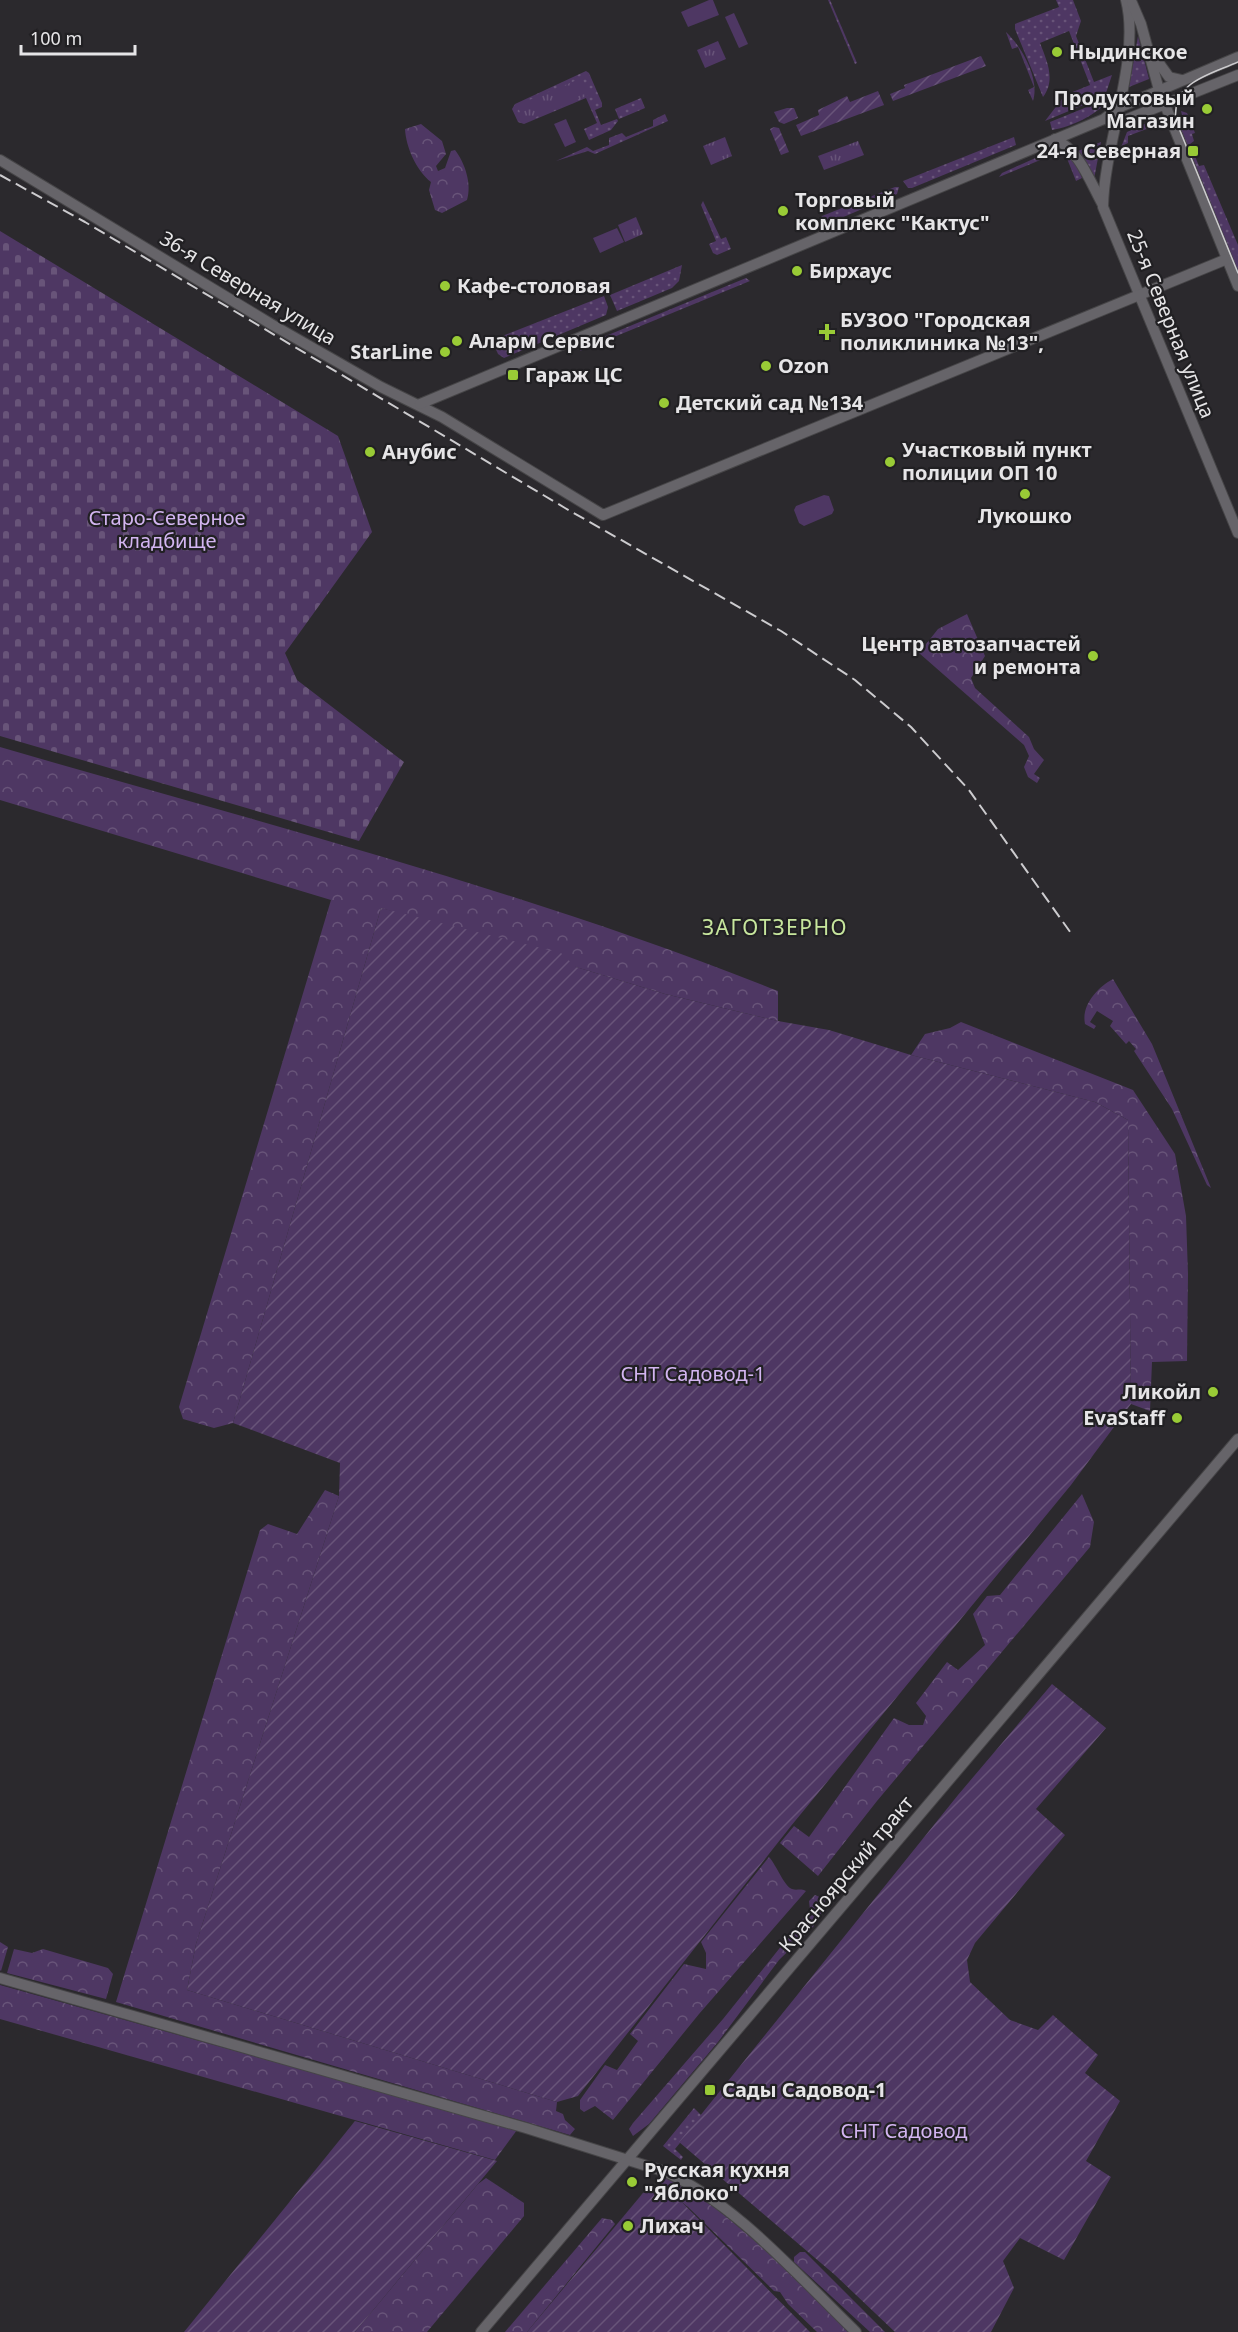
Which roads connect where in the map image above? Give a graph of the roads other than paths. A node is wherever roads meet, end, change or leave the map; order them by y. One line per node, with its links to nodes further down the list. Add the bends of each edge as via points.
1 (1128, 0): 2 (main road); 8 (main road, 25-я Северная улица, via 1131,31)
2 (1149, 49): 5 (main road, via 1165,73); 6 (main road)
3 (1238, 57): 5 (main road)
4 (1238, 75): 7 (main road)
5 (1182, 80): 6 (main road)
6 (1159, 90): 7 (main road); 8 (main road)
7 (1165, 105): 10 (main road); 14 (main road)
8 (1118, 108): 9 (main road); 10 (main road, 25-я Северная улица)
9 (1104, 119): 10 (main road); 11 (main road)
10 (1115, 124): 13 (main road, 25-я Северная улица, via 1103,179)
11 (1055, 139): 13 (main road, via 1075,154); 17 (main road)
12 (0, 160): 17 (main road, 36-я Северная улица, via 271,324 381,387)
13 (1103, 207): 16 (main road, 25-я Северная улица)
14 (1227, 259): 15 (main road); 16 (main road)
15 (1238, 286)
16 (1140, 295): 17 (main road, 36-я Северная улица, via 603,515); 18 (main road, 25-я Северная улица)
17 (420, 404)
18 (1238, 533)
19 (1238, 1439): 21 (main road, Красноярский тракт)
20 (0, 1978): 21 (main road)
21 (629, 2158): 22 (main road, Красноярский тракт); 23 (main road, via 681,2179 725,2208)
22 (481, 2332)
23 (856, 2332)

